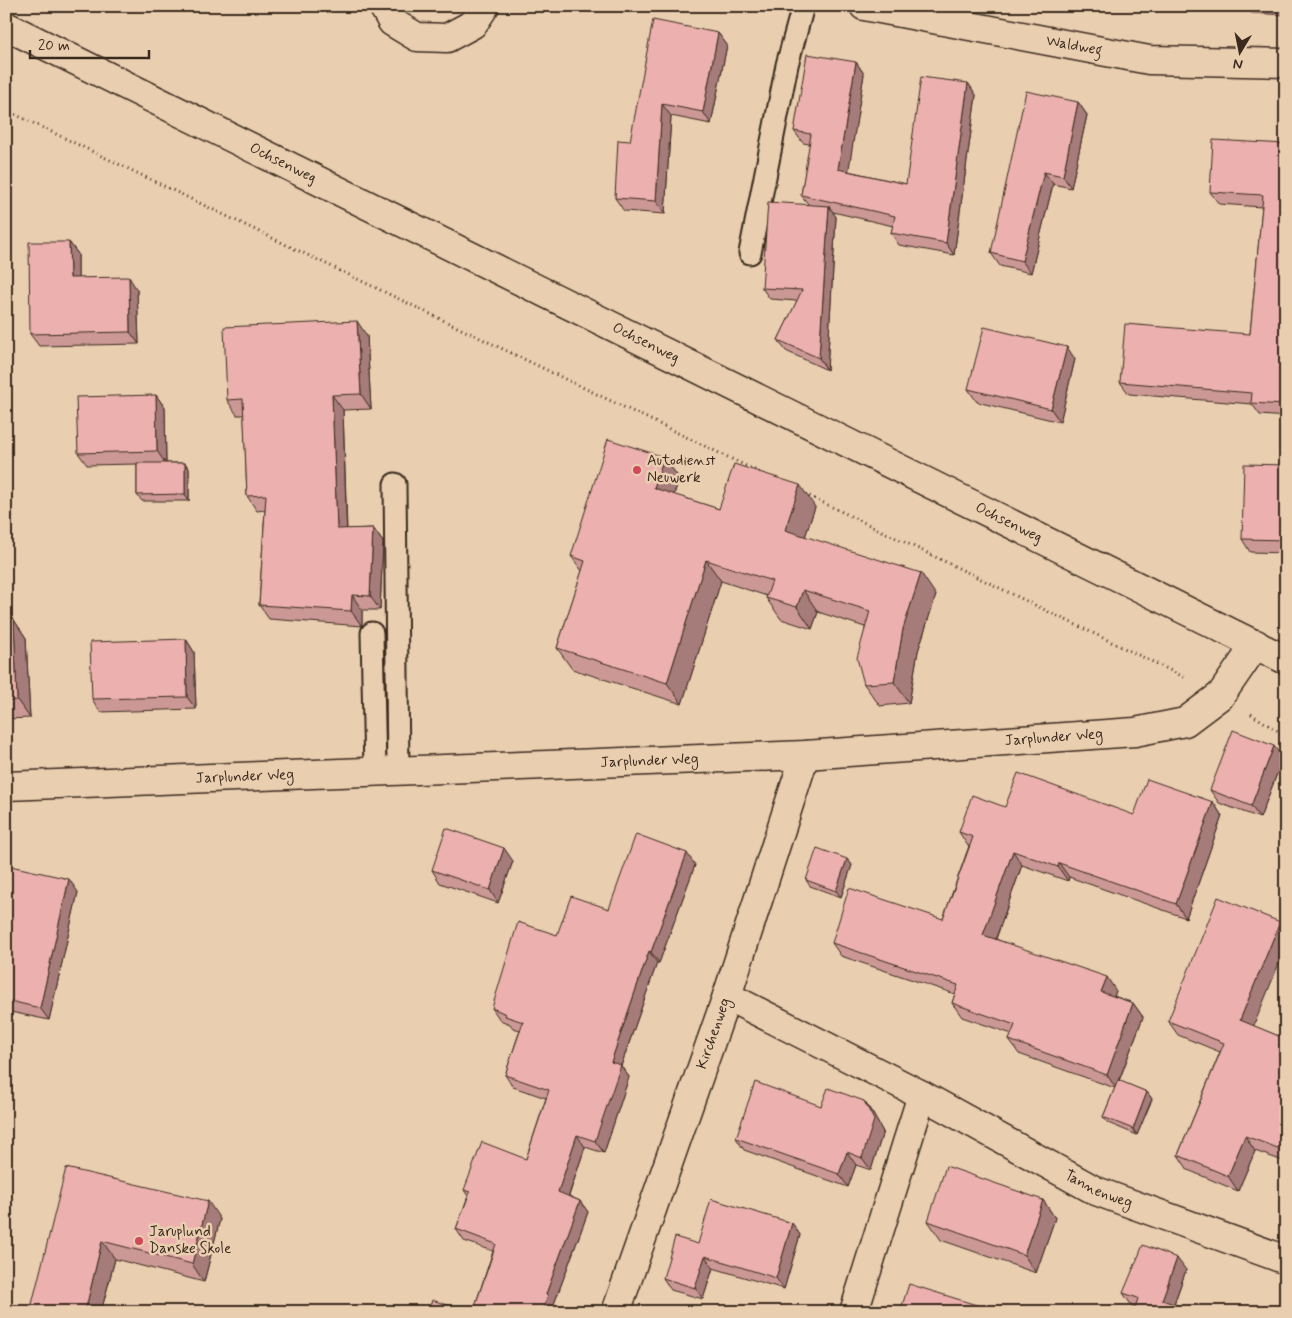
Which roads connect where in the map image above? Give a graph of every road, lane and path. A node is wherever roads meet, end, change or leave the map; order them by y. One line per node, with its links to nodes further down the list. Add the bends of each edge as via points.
1 (383, 6): 2 (street, via 392,22 417,37 447,38 474,24)
2 (485, 6)
3 (803, 6): 8 (lane, via 787,65)
4 (864, 6): 6 (street, Waldweg, via 1149,60)
5 (6, 26): 13 (street, Ochsenweg)
6 (1286, 64)
7 (6, 110): 9 (path)
8 (750, 254)
9 (766, 475)
10 (395, 484): 18 (lane)
11 (802, 492): 15 (path)
12 (372, 632): 18 (lane)
13 (1256, 644): 14 (street, Ochsenweg); 15 (street, Jarplunder Weg)
14 (1286, 660)
15 (1220, 695): 16 (path); 17 (street, Jarplunder Weg, via 1185,722 1135,732)
16 (1286, 736)
17 (806, 755): 18 (street, Jarplunder Weg); 20 (street, Kirchenweg)
18 (387, 771): 19 (street, Jarplunder Weg)
19 (6, 786)
20 (727, 996): 21 (street, Tannenweg); 23 (street, Kirchenweg)
21 (922, 1095): 22 (street, Tannenweg, via 1096,1191); 24 (street)
22 (1286, 1260)
23 (616, 1312)
24 (854, 1312)

